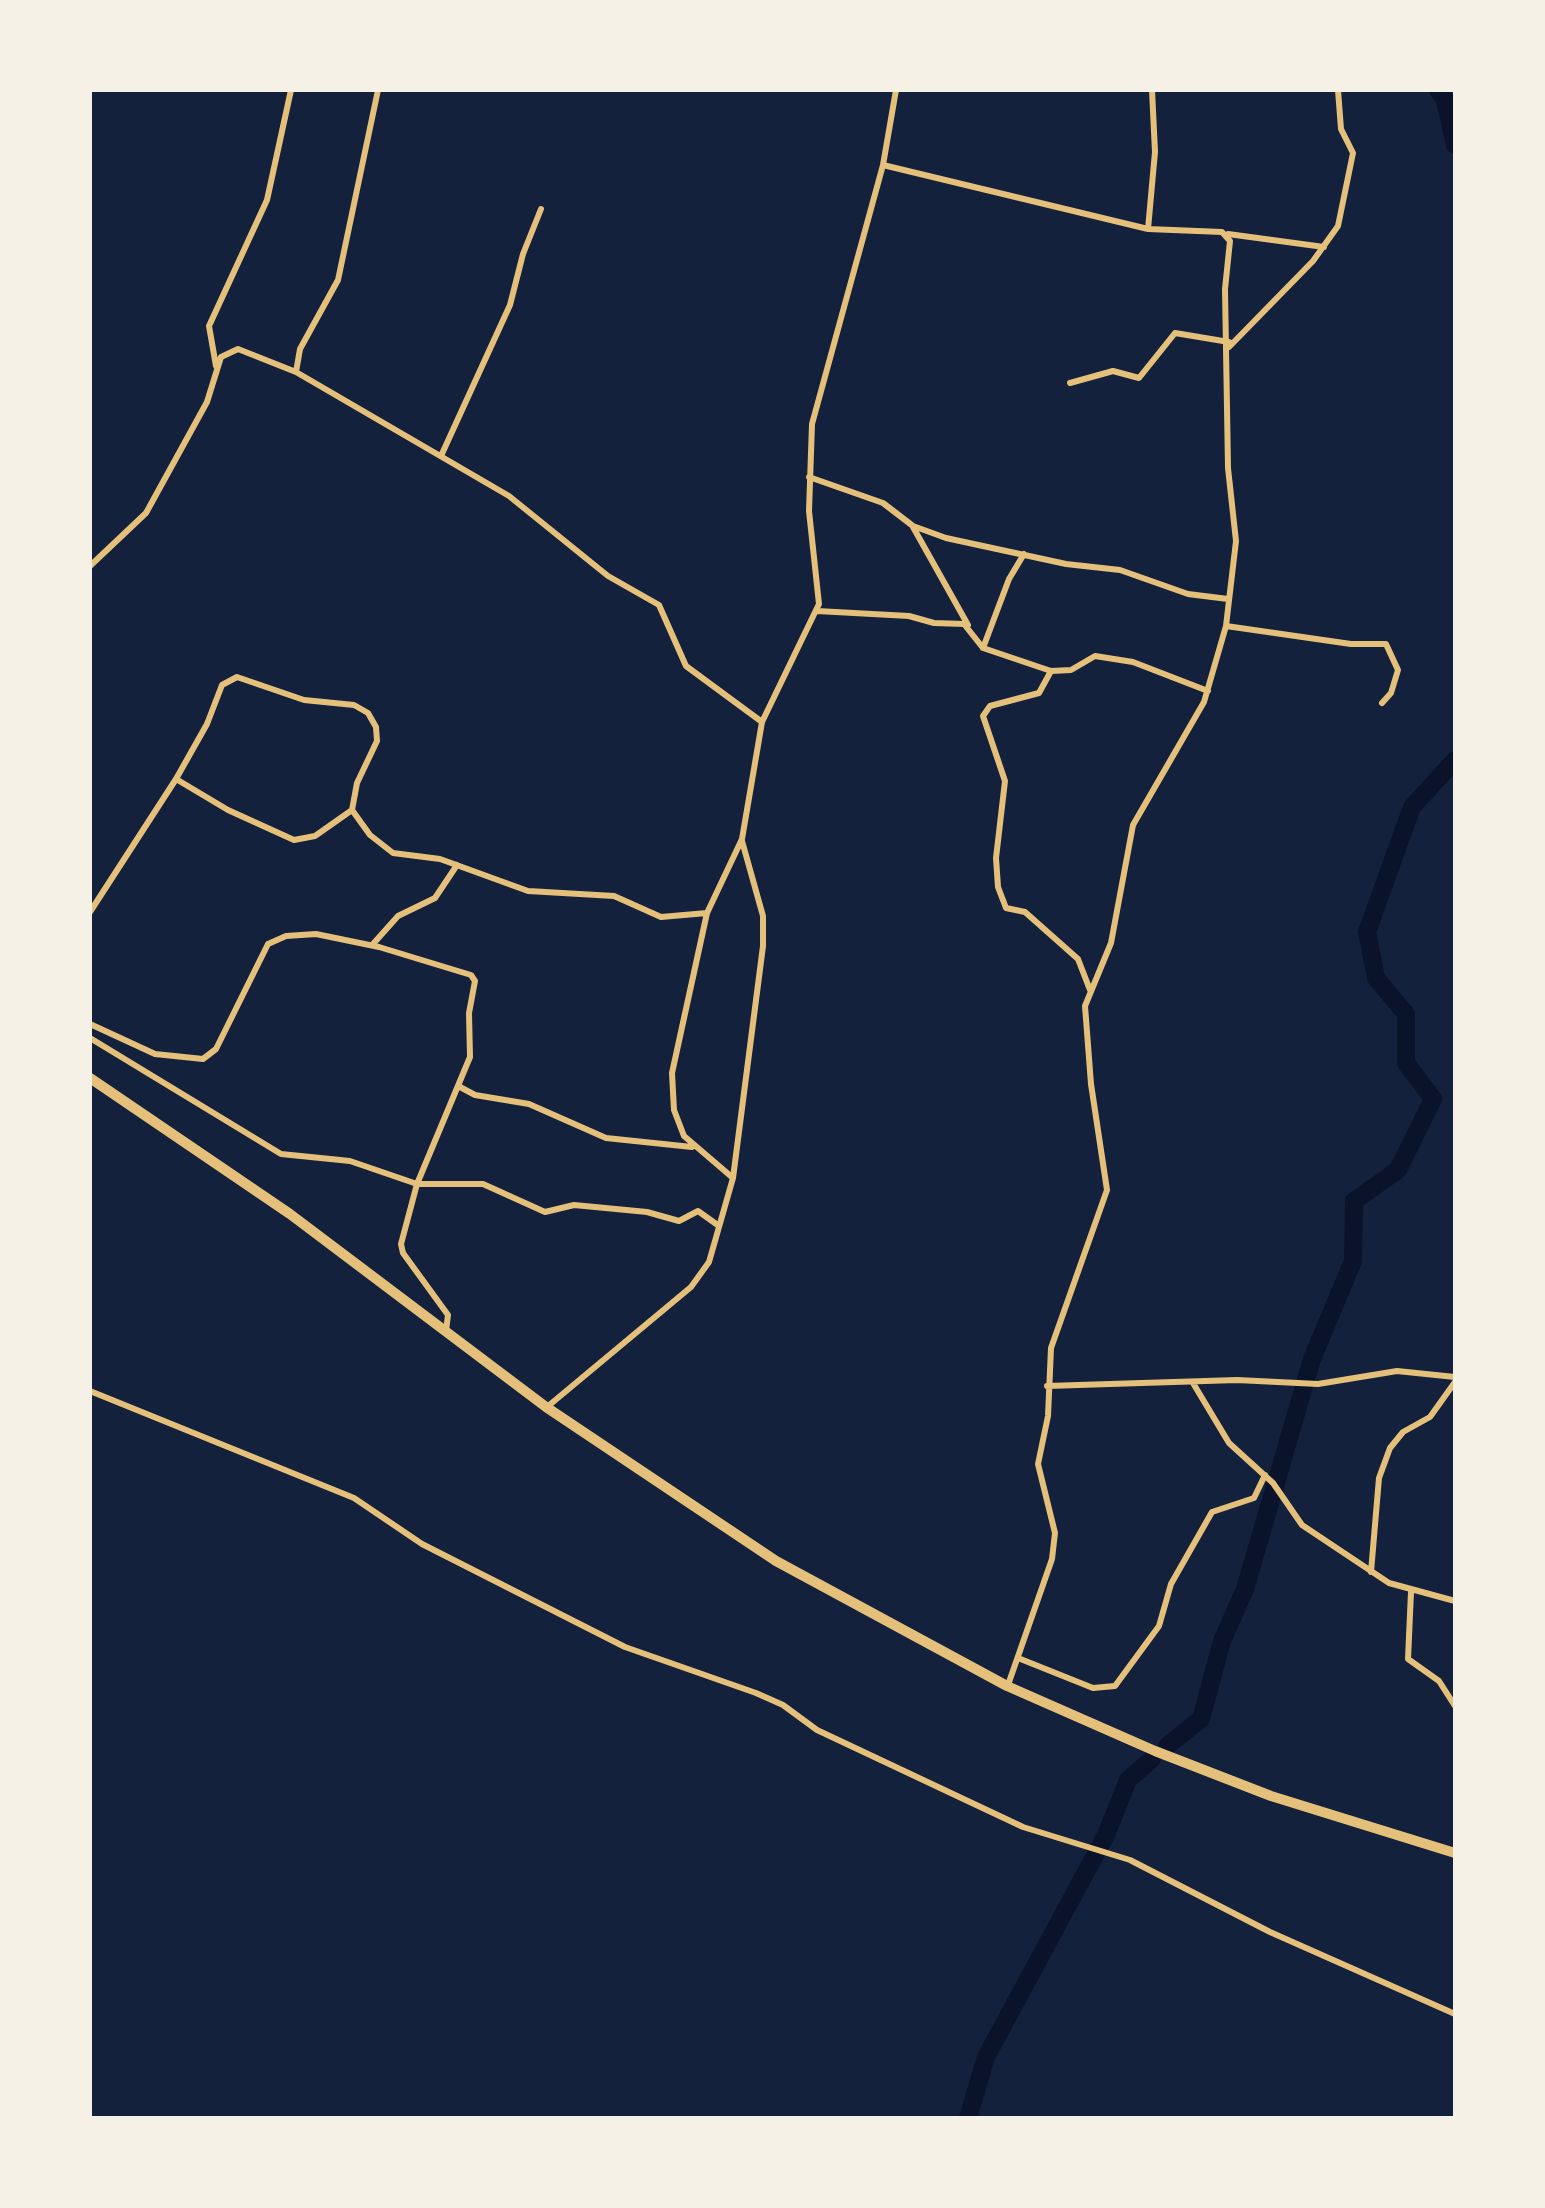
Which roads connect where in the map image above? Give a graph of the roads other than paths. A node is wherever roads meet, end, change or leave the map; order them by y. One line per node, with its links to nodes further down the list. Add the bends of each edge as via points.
1 (292, 90): 12 (street, via 267,200 210,326)
2 (378, 90): 13 (street, via 338,280 300,349)
3 (896, 90): 6 (street)
4 (1152, 90): 8 (street)
5 (1338, 90): 10 (street, via 1341,129 1353,153 1342,215)
6 (882, 165): 8 (street); 16 (street, via 812,424)
7 (541, 209): 15 (street, via 504,318)
8 (1148, 229): 9 (street)
9 (1226, 233): 10 (street); 11 (street)
10 (1325, 247): 11 (street)
11 (1229, 344): 14 (street, via 1178,332 1139,378 1114,371); 20 (street, via 1228,468 1236,541)
12 (216, 366): 13 (street, via 238,349); 19 (street, via 207,402 146,514)
13 (296, 372): 15 (street)
14 (1070, 384)
15 (441, 456): 28 (street, via 509,496 598,568 658,604 686,666)
16 (809, 477): 17 (street, via 882,503); 21 (street)
17 (913, 526): 18 (street); 22 (street)
18 (1024, 554): 20 (street); 24 (street)
19 (90, 566)
20 (1228, 598): 23 (street)
21 (817, 611): 22 (street); 28 (street)
22 (968, 625): 24 (street)
23 (1226, 626): 26 (street); 27 (street, via 1386,644 1398,670)
24 (983, 648): 25 (street)
25 (1051, 671): 26 (street, via 1071,670 1095,656 1133,662); 36 (street, via 1039,693 990,706 983,716 1005,783 998,887 1005,906 1030,915 1078,959)
26 (1208, 691): 36 (street, via 1136,816 1112,944)
27 (1382, 703)
28 (762, 722): 31 (street)
29 (176, 778): 30 (street, via 294,840 315,836); 30 (street, via 222,685 237,677 368,713 377,741); 33 (street)
30 (352, 810): 32 (street, via 393,853)
31 (742, 839): 34 (street); 42 (street, via 764,931)
32 (458, 865): 34 (street, via 528,891 614,896 661,917); 35 (street, via 434,898 398,916)
33 (90, 912)
34 (707, 912): 41 (street, via 672,1073 674,1110)
35 (372, 945): 37 (street, via 316,934 268,944 216,1049 204,1059 156,1054); 40 (street, via 474,977 470,1057)
36 (1090, 990): 48 (street, via 1085,1006 1091,1084 1108,1190 1055,1331)
37 (90, 1024)
38 (90, 1038): 43 (street, via 281,1154 350,1161)
39 (90, 1078): 45 (highway)
40 (460, 1087): 41 (street, via 529,1104 606,1138); 43 (street)
41 (693, 1147): 42 (street)
42 (733, 1178): 44 (street)
43 (417, 1184): 44 (street, via 483,1184 545,1212 574,1205 680,1221 698,1211); 45 (street, via 401,1250 448,1314)
44 (719, 1226): 50 (street, via 708,1262 691,1287)
45 (446, 1330): 50 (highway)
46 (1455, 1380): 47 (street, via 1397,1370 1318,1384); 52 (street, via 1430,1417 1402,1432 1390,1448 1378,1488)
47 (1193, 1383): 48 (street); 51 (street, via 1228,1444)
48 (1047, 1386): 55 (street, via 1038,1464 1055,1533)
49 (90, 1390): 59 (street, via 354,1498 422,1544 625,1647 756,1693 817,1730 1023,1827 1130,1860 1270,1932)
50 (546, 1407): 56 (highway, via 776,1561)
51 (1265, 1476): 52 (street, via 1302,1525); 55 (street, via 1254,1498 1212,1512 1171,1584 1160,1626 1115,1686 1094,1688)
52 (1371, 1572): 53 (street)
53 (1411, 1592): 54 (street); 57 (street, via 1408,1658 1439,1681)
54 (1455, 1602)
55 (1018, 1658): 56 (street)
56 (1007, 1686): 58 (highway, via 1240,1784)
57 (1455, 1706)
58 (1455, 1853)
59 (1455, 2014)

